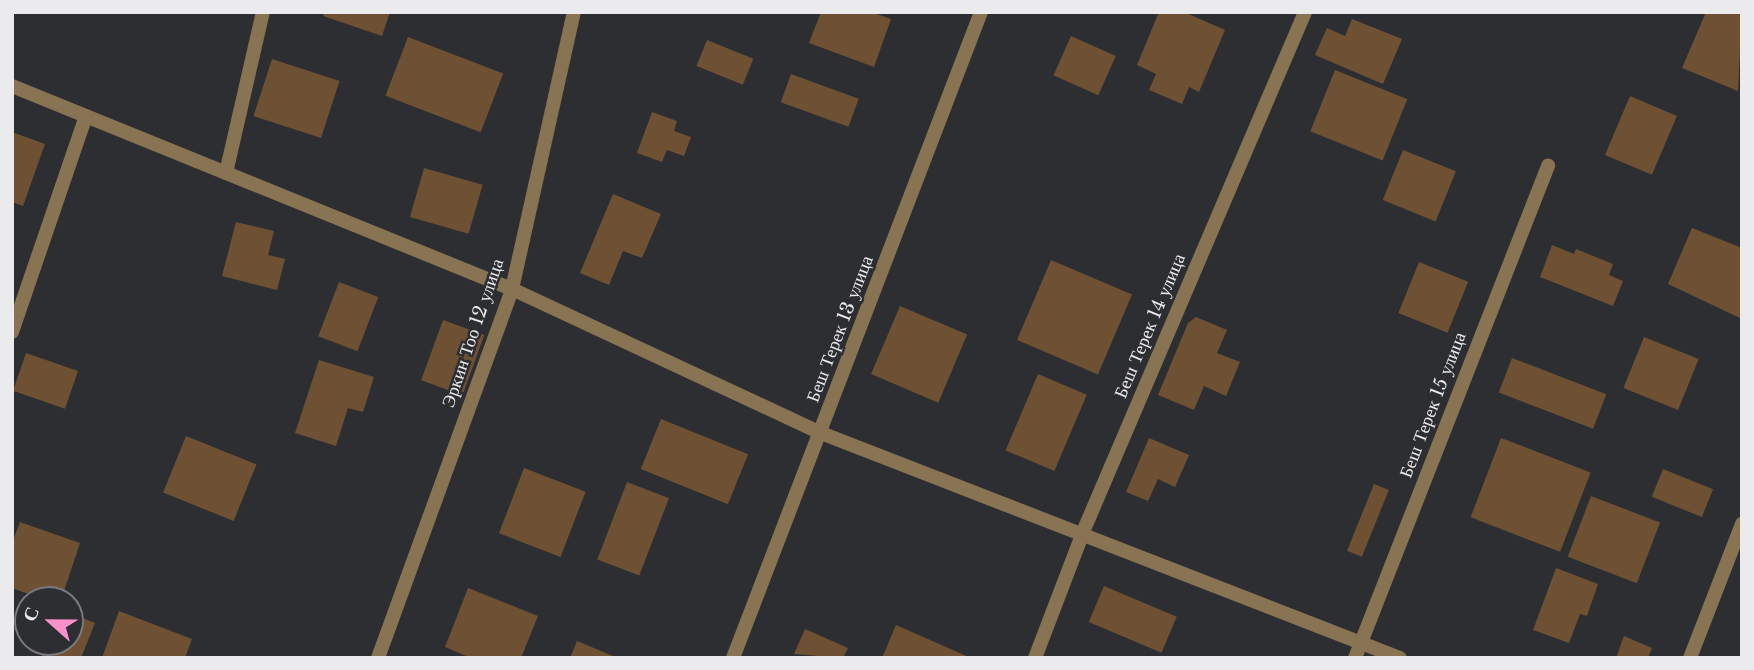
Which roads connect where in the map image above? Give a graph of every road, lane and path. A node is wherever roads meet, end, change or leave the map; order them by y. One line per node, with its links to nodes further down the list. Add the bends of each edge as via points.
1 (263, 12): 8 (street)
2 (574, 12): 9 (street, Эркин Тоо 12 улица)
3 (981, 12): 11 (street, Беш Терек 13 улица)
4 (1305, 12): 13 (street, Беш Терек 14 улица)
5 (12, 86): 6 (street)
6 (86, 116): 8 (street); 10 (street)
7 (1548, 166): 14 (street, Беш Терек 15 улица)
8 (226, 173): 9 (street)
9 (512, 289): 11 (street); 15 (street, Эркин Тоо 12 улица)
10 (12, 332)
11 (821, 433): 13 (street); 16 (street, Беш Терек 13 улица)
12 (1742, 524): 20 (street)
13 (1083, 532): 14 (street); 17 (street, Беш Терек 14 улица)
14 (1360, 643): 18 (street, Беш Терек 15 улица); 19 (street)
15 (378, 658)
16 (733, 658)
17 (1035, 658)
18 (1355, 658)
19 (1400, 658)
20 (1690, 658)

